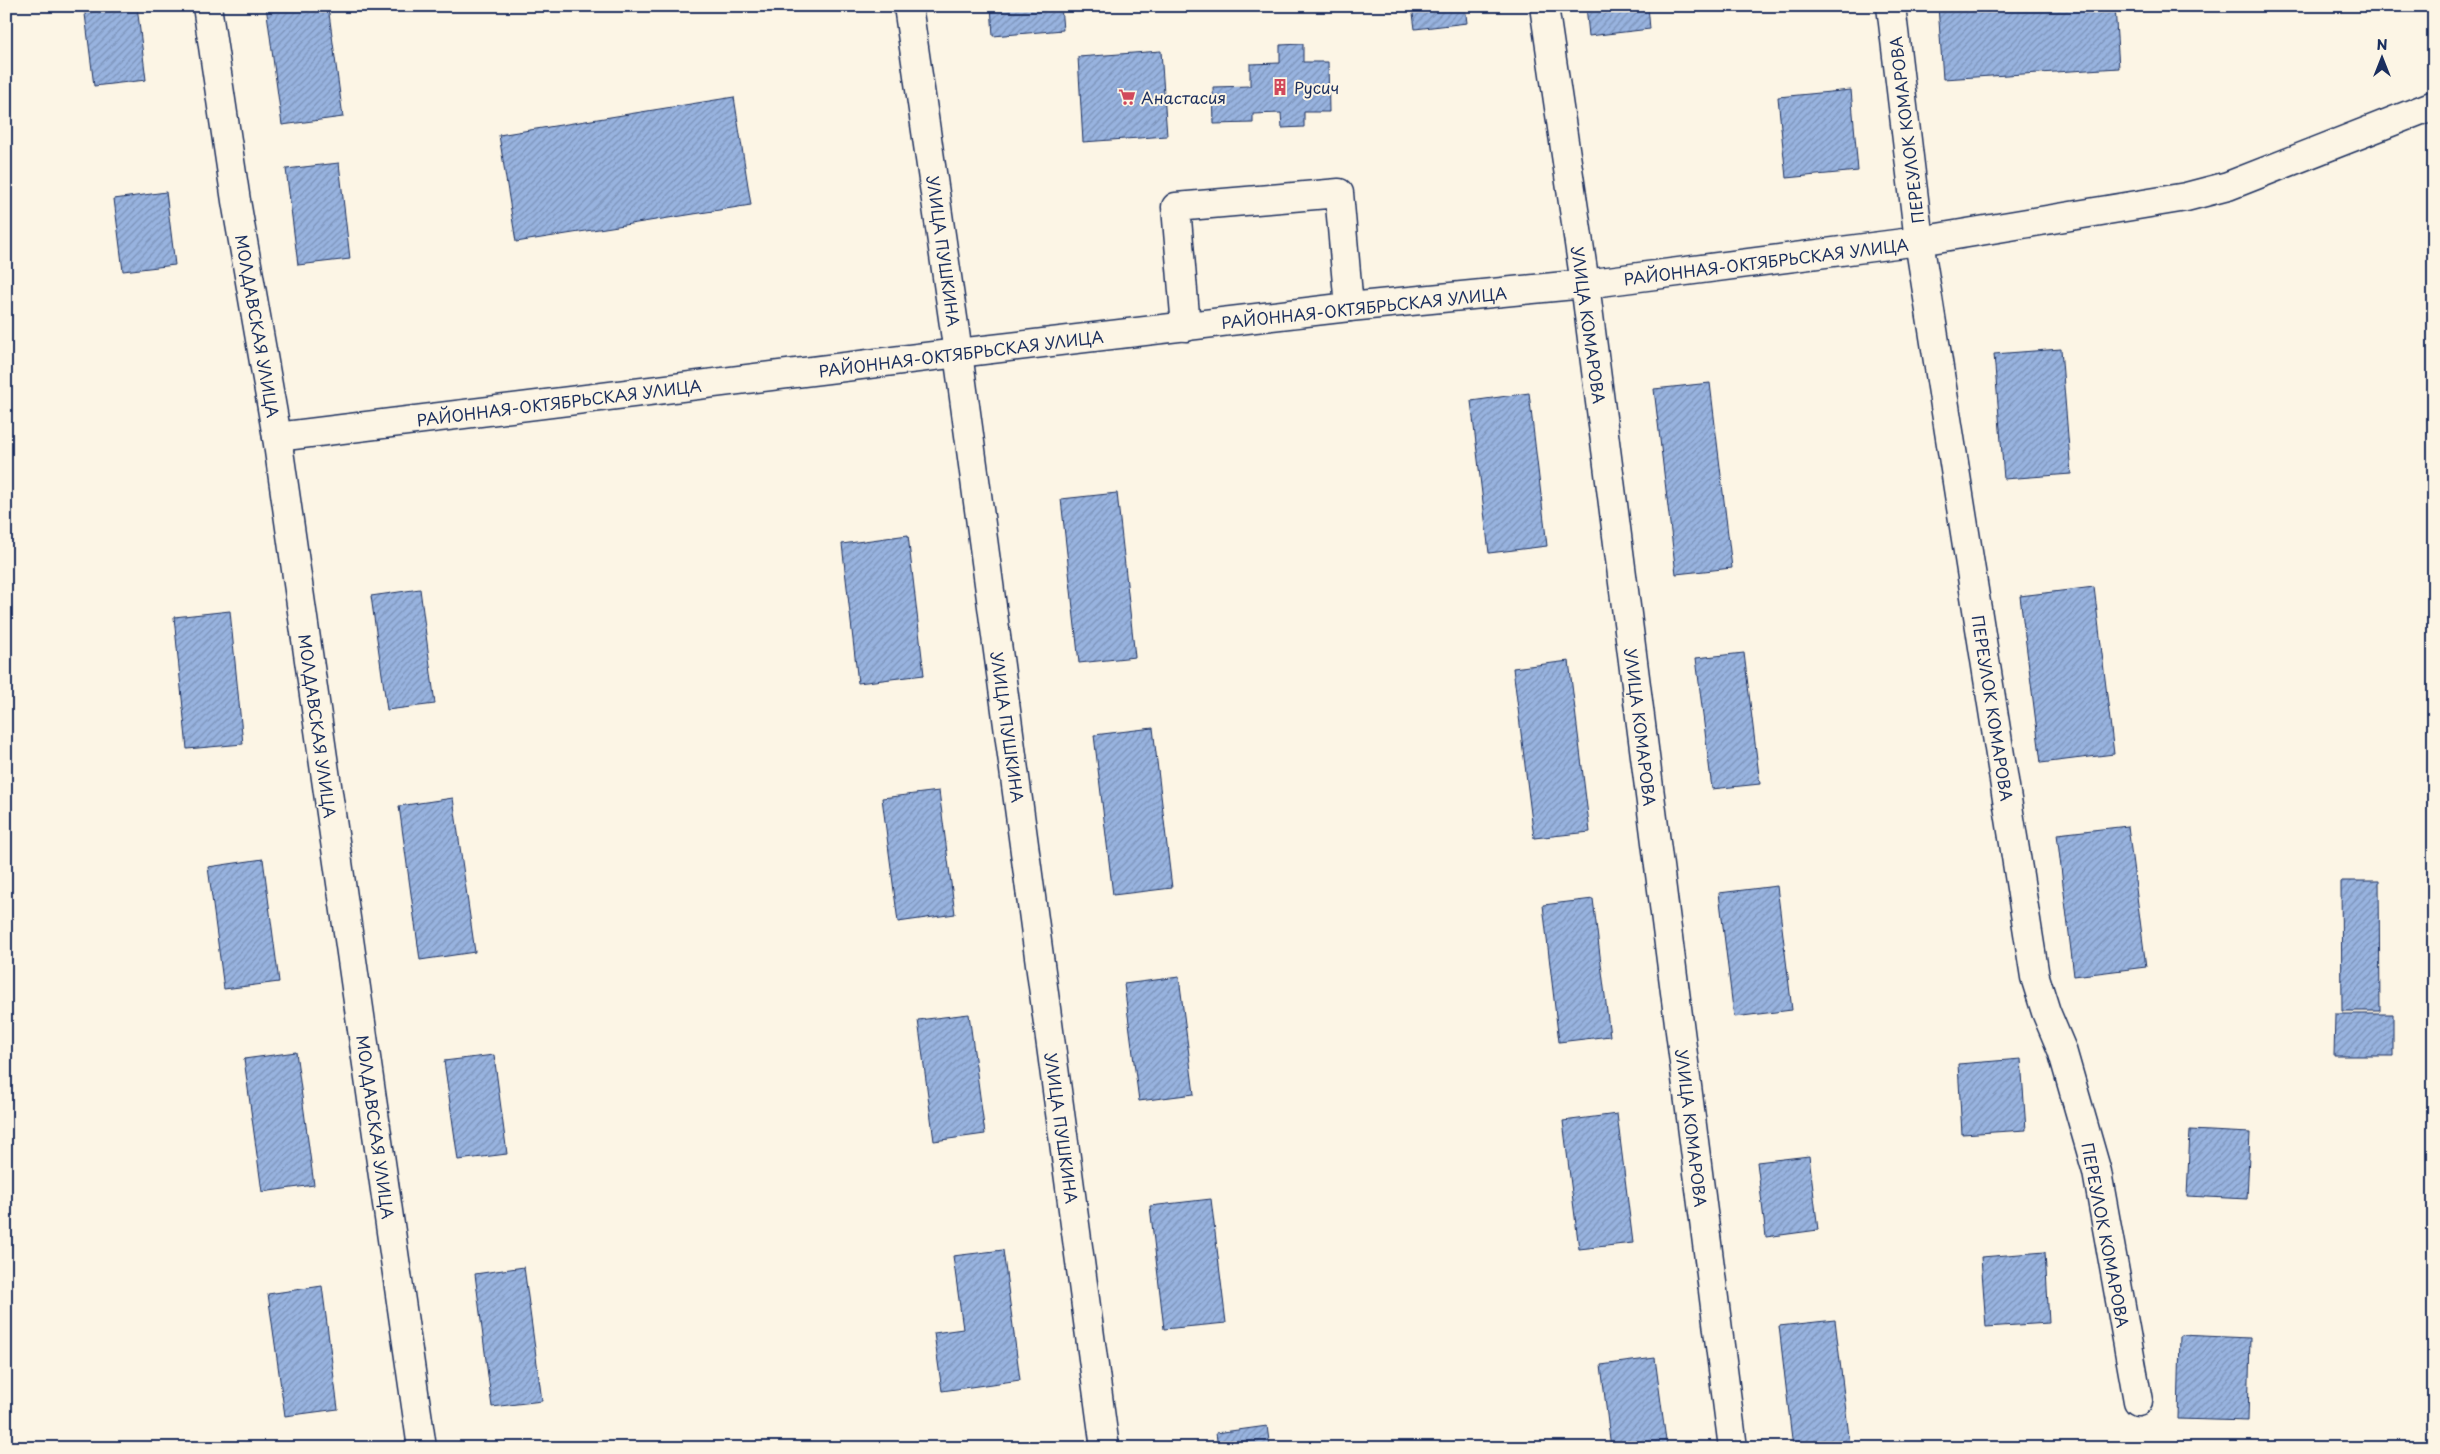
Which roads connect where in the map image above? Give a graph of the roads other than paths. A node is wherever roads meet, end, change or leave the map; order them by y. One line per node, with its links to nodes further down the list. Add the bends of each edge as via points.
1 (207, 6): 11 (street, МОЛДАВСКАЯ УЛИЦА, via 236,201)
2 (908, 6): 10 (street, УЛИЦА ПУШКИНА)
3 (1544, 6): 7 (street, УЛИЦА КОМАРОВА)
4 (1891, 6): 6 (street, ПЕРЕУЛОК КОМАРОВА)
5 (2434, 105): 6 (street, РАЙОННАЯ-ОКТЯБРЬСКАЯ УЛИЦА, via 2228,186 2186,197)
6 (1919, 241): 7 (street, РАЙОННАЯ-ОКТЯБРЬСКАЯ УЛИЦА); 12 (street, ПЕРЕУЛОК КОМАРОВА, via 2035,977 2062,1050 2097,1172)
7 (1585, 284): 8 (street, РАЙОННАЯ-ОКТЯБРЬСКАЯ УЛИЦА); 15 (street, УЛИЦА КОМАРОВА)
8 (1349, 307): 9 (street, РАЙОННАЯ-ОКТЯБРЬСКАЯ УЛИЦА); 9 (street, via 1339,193 1176,207)
9 (1186, 326): 10 (street, РАЙОННАЯ-ОКТЯБРЬСКАЯ УЛИЦА)
10 (958, 353): 11 (street, РАЙОННАЯ-ОКТЯБРЬСКАЯ УЛИЦА); 14 (street, УЛИЦА ПУШКИНА)
11 (277, 437): 13 (street, МОЛДАВСКАЯ УЛИЦА)
12 (2138, 1401)
13 (422, 1448)
14 (1105, 1448)
15 (1733, 1448)

